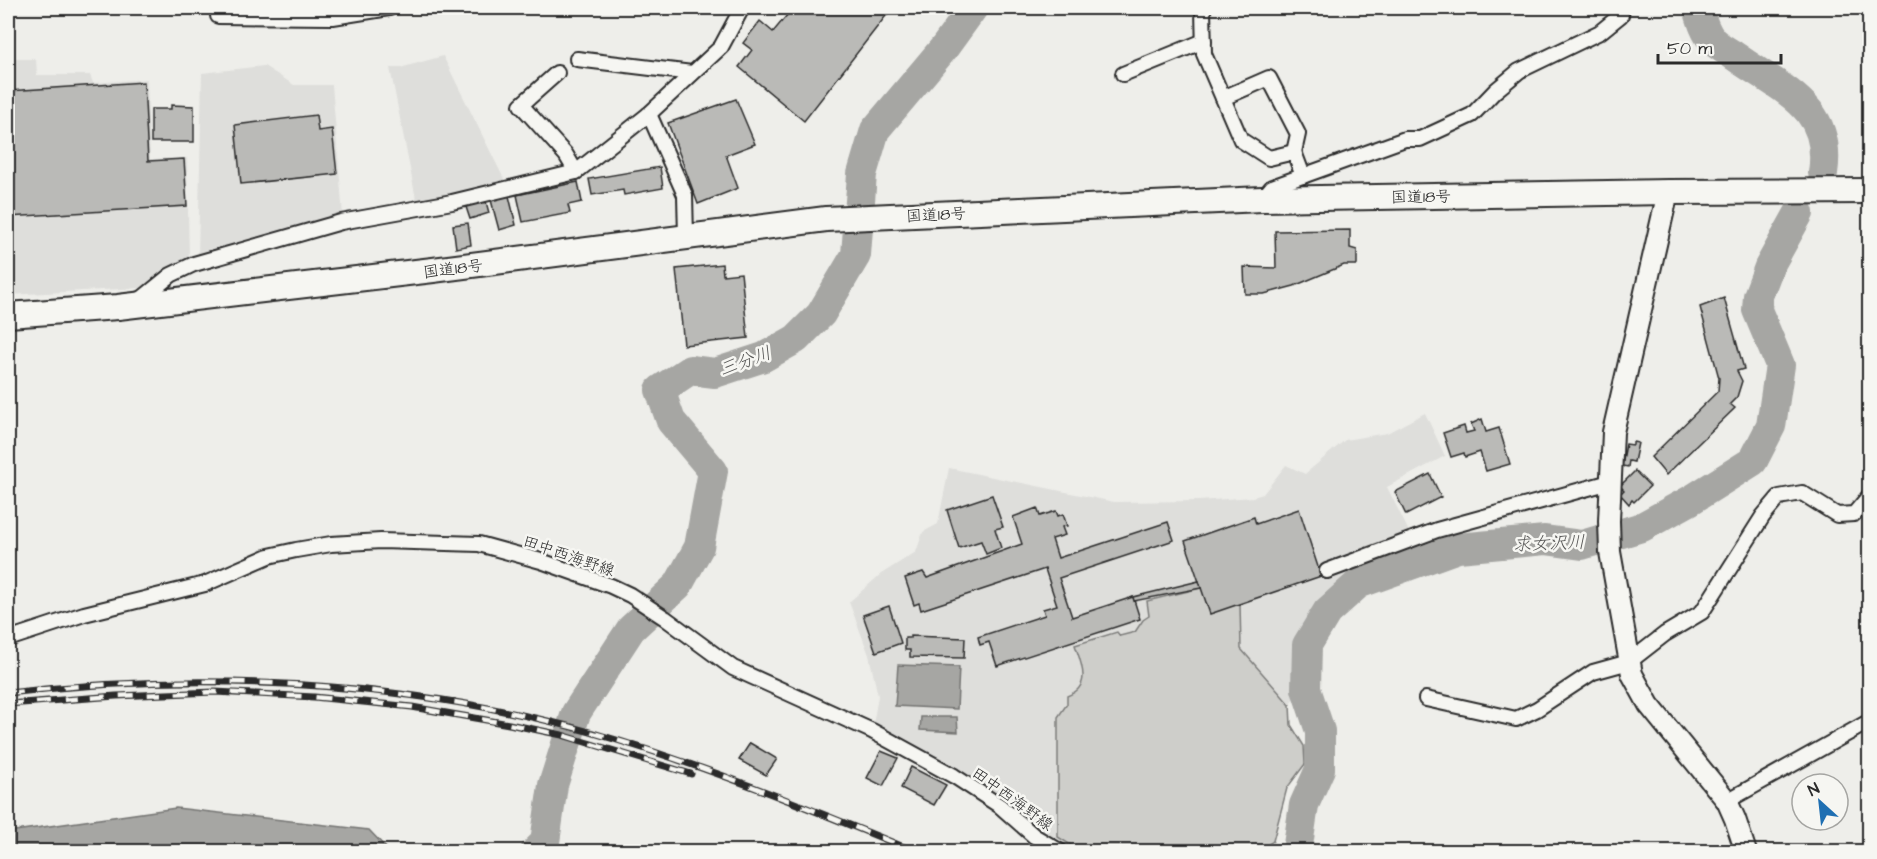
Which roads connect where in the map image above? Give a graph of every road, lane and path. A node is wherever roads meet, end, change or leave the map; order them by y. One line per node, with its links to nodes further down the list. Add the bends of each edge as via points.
1 (389, 8): 5 (street, via 333,17)
2 (742, 8): 9 (street, via 721,47)
3 (1203, 8): 6 (street)
4 (1622, 8): 15 (street, via 1621,15 1600,32 1519,71 1472,115 1420,139 1405,139)
5 (218, 16)
6 (1203, 41): 10 (street); 11 (street, via 1204,54)
7 (577, 59): 9 (street)
8 (557, 73): 14 (street, via 521,105 566,155)
9 (692, 73): 12 (street)
10 (1123, 74)
11 (1223, 98): 13 (street, via 1241,141 1269,158); 13 (street, via 1269,78 1299,134)
12 (649, 114): 14 (street); 19 (street, via 686,195)
13 (1294, 152): 15 (street)
14 (576, 172): 20 (street, via 452,202 341,222 194,264 171,275)
15 (1303, 176): 18 (street, via 1272,187)
16 (1869, 191): 17 (highway, 国道18号)
17 (1668, 192): 18 (highway, 国道18号); 22 (street, via 1612,432)
18 (1262, 199): 19 (highway, 国道18号, via 826,219)
19 (686, 237): 20 (highway, 国道18号)
20 (134, 305): 21 (highway, 国道18号)
21 (8, 315)
22 (1610, 482): 24 (street, via 1437,531); 26 (street, via 1610,552)
23 (1869, 495): 26 (street, via 1854,514 1837,515 1802,493 1779,497 1702,612)
24 (1327, 571)
25 (8, 639): 30 (street, 田中西海野線, via 84,614 205,584 269,556 296,550 381,541 479,544 550,564 630,595 734,668 872,731 954,776)
26 (1629, 662): 27 (street, via 1593,672 1537,710 1516,719); 29 (street, via 1649,705)
27 (1426, 699)
28 (1869, 721): 29 (street)
29 (1727, 801): 31 (street)
30 (1061, 852)
31 (1746, 852)

